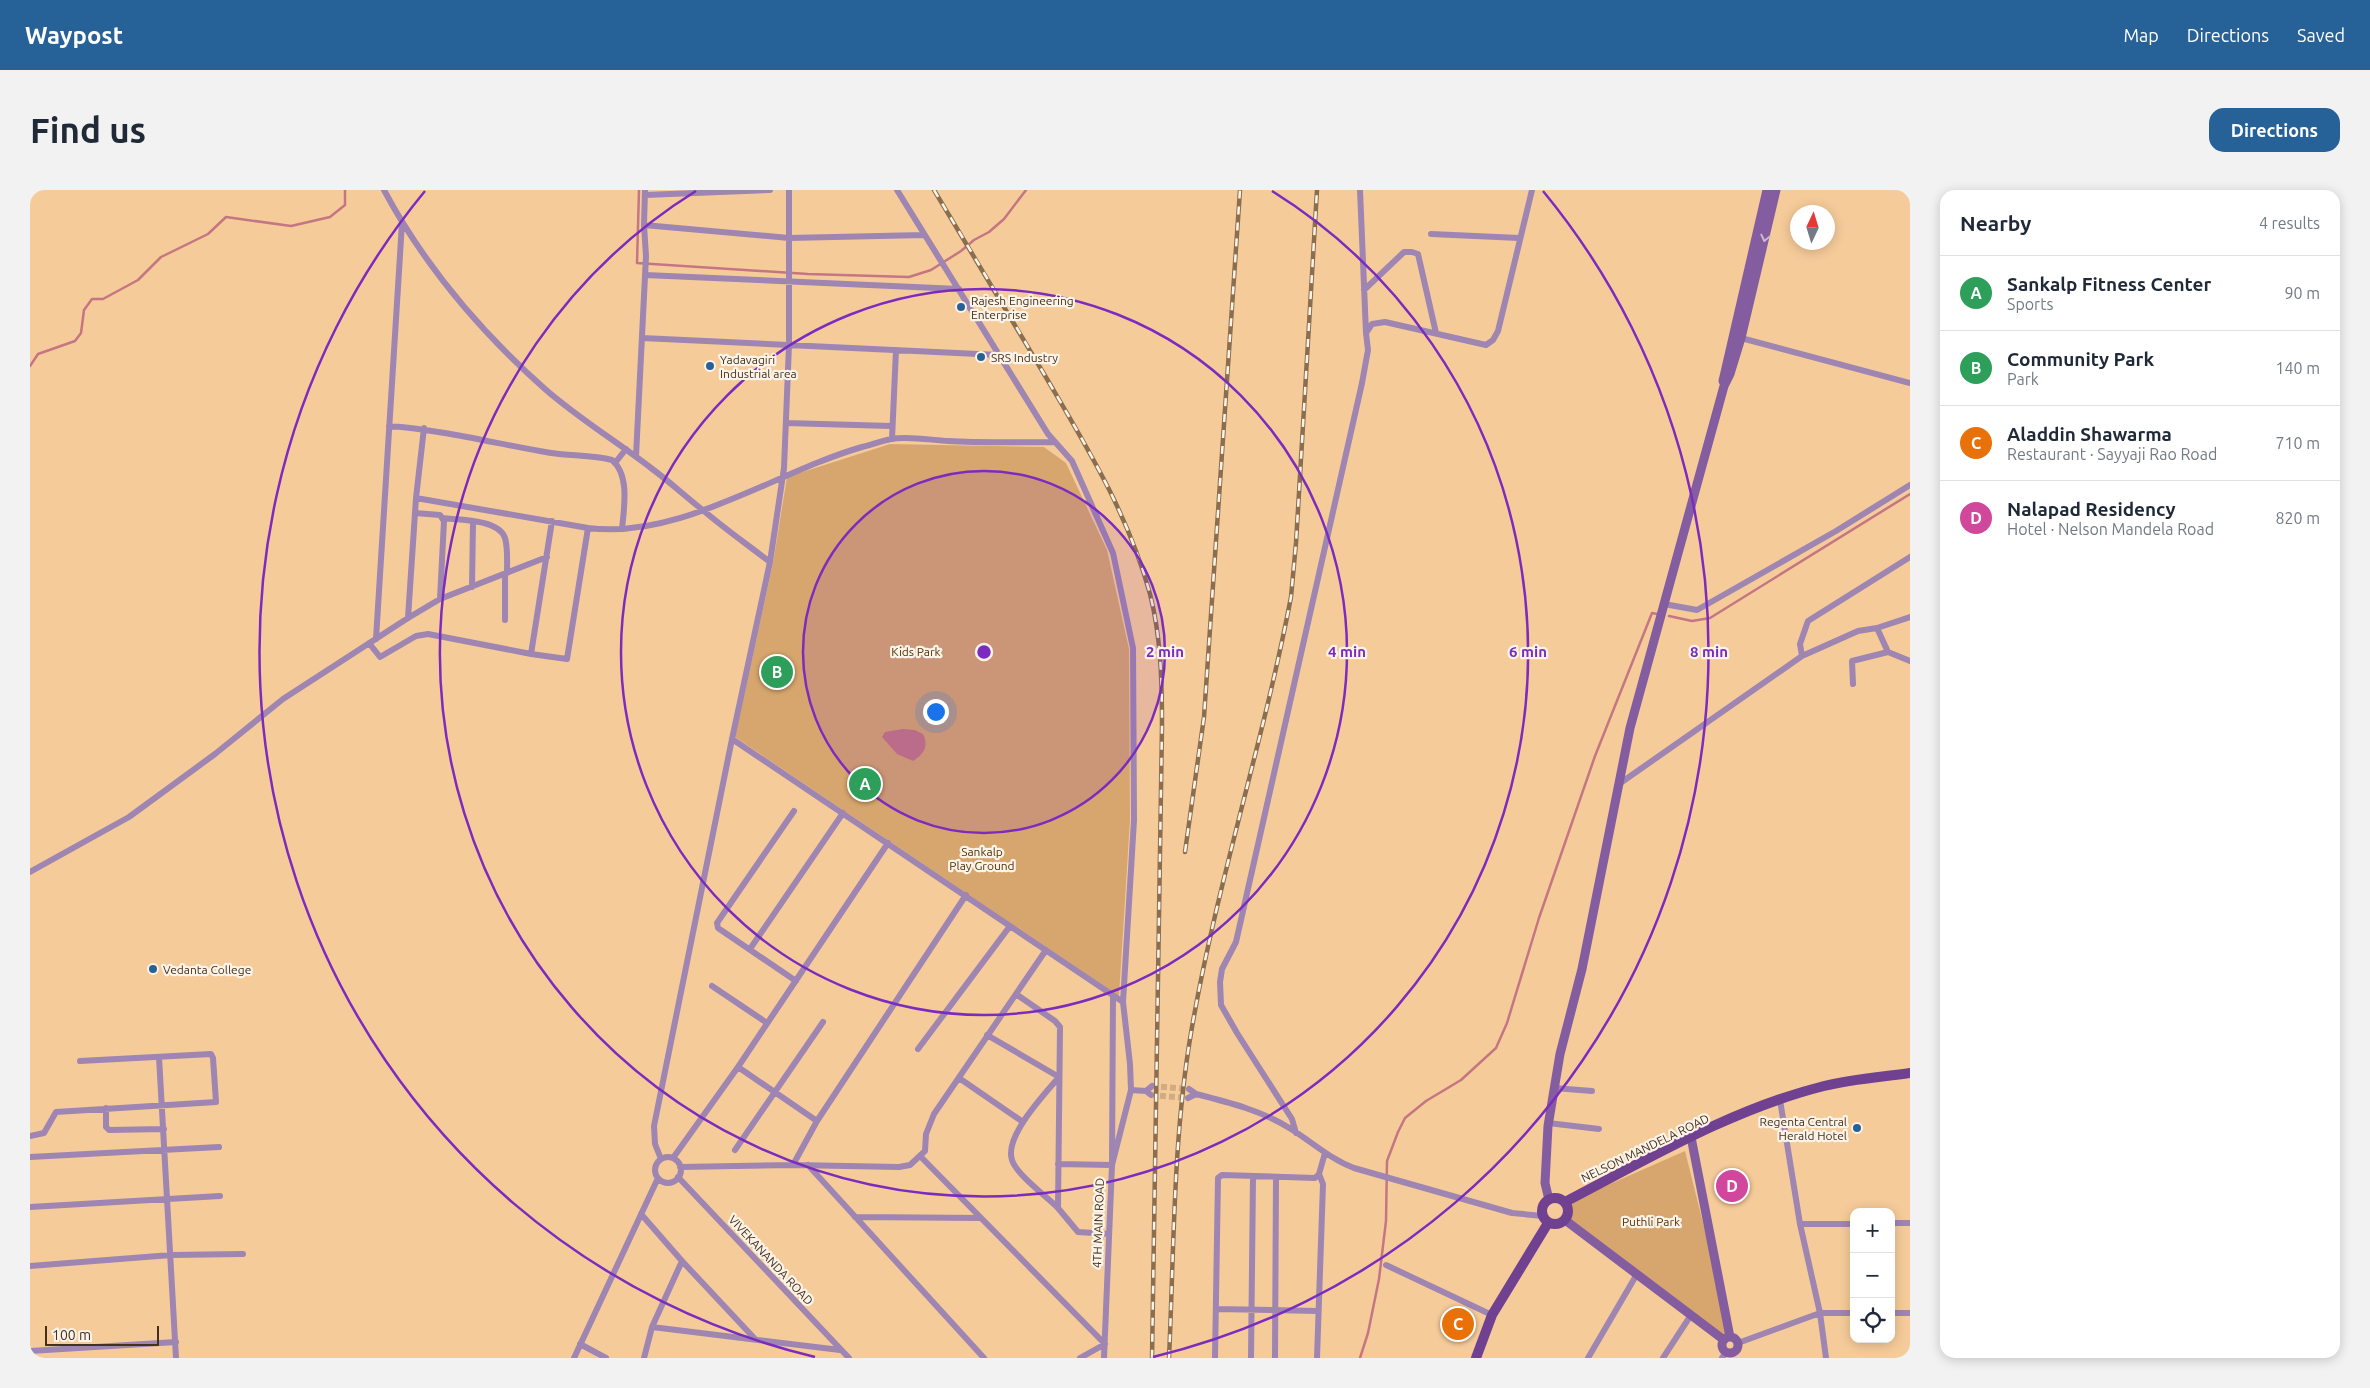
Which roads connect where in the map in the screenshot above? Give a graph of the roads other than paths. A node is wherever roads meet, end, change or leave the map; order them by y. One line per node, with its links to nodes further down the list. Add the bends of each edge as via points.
1 (384, 190): 10 (street)
2 (770, 190): 9 (street)
3 (789, 190): 14 (street)
4 (897, 190): 13 (street, 4TH MAIN ROAD)
5 (1360, 190): 19 (street)
6 (1532, 190): 15 (street)
7 (1767, 190): 28 (street, via 1723,377)
8 (1776, 190): 23 (street, one-way to 23)
9 (645, 193): 11 (street)
10 (402, 223): 30 (street); 35 (street, via 451,289 510,355 552,394)
11 (644, 225): 14 (street); 16 (street)
12 (1431, 234): 15 (street)
13 (924, 235): 14 (street); 18 (street, 4TH MAIN ROAD)
14 (789, 238): 17 (street)
15 (1519, 238): 21 (street, via 1498,331 1493,340 1486,345)
16 (645, 273): 17 (street); 22 (street)
17 (789, 280): 18 (street); 24 (street)
18 (959, 289): 26 (street, 4TH MAIN ROAD)
19 (1364, 290): 20 (street); 21 (street, via 1404,252 1418,254)
20 (1366, 333): 21 (street, via 1372,324 1385,322); 107 (street, via 1368,350 1362,383 1280,752 1236,942 1222,969 1220,982 1221,1005 1292,1119)
21 (1436, 333)
22 (642, 338): 24 (street); 36 (street)
23 (1741, 338): 27 (street); 28 (street)
24 (789, 345): 25 (street); 29 (street)
25 (896, 350): 26 (street); 31 (street)
26 (999, 355): 34 (street, 4TH MAIN ROAD)
27 (1910, 383)
28 (1724, 386): 54 (street)
29 (786, 423): 31 (street); 38 (street)
30 (389, 426): 32 (street); 59 (street)
31 (891, 426): 33 (street)
32 (424, 428): 37 (street); 40 (street)
33 (892, 439): 34 (street); 38 (street, via 834,455)
34 (1054, 442): 80 (street, 4TH MAIN ROAD, via 1072,461 1112,553 1133,648 1134,820)
35 (626, 449): 36 (street); 37 (street)
36 (636, 456): 41 (street)
37 (615, 463): 47 (street, via 619,466 624,495)
38 (783, 476): 41 (street); 50 (street)
39 (1910, 485): 54 (street, via 1697,610)
40 (416, 498): 42 (street); 44 (street)
41 (704, 511): 47 (street, via 648,526); 50 (street)
42 (415, 513): 43 (street); 55 (street)
43 (444, 518): 45 (street); 53 (street)
44 (552, 521): 46 (street); 48 (street)
45 (473, 522): 51 (street, via 491,524 502,533); 52 (street)
46 (588, 528): 47 (street); 62 (street, via 567,659)
47 (622, 529)
48 (548, 557): 51 (street); 62 (street)
49 (1910, 557): 63 (street, via 1808,621 1800,644)
50 (770, 562): 66 (street)
51 (506, 574): 52 (street); 57 (street)
52 (472, 587): 53 (street)
53 (440, 599): 55 (street)
54 (1664, 604): 67 (street, via 1630,728)
55 (408, 618): 59 (street)
56 (1910, 618): 58 (street)
57 (505, 620)
58 (1877, 628): 61 (street); 63 (street, via 1858,631)
59 (376, 638): 60 (street)
60 (369, 643): 62 (street, via 380,657 416,636 428,634); 71 (street, via 283,699 130,817)
61 (1888, 652): 64 (street); 65 (street, via 1852,661)
62 (531, 654)
63 (1802, 656): 67 (street)
64 (1910, 661)
65 (1853, 684)
66 (732, 739): 69 (street); 117 (street, via 654,1126 655,1144)
67 (1619, 784): 92 (street)
68 (794, 811): 74 (street, via 717,923 718,928)
69 (844, 813): 70 (street); 74 (street)
70 (888, 843): 72 (street); 76 (street)
71 (30, 872)
72 (966, 896): 73 (street); 102 (street)
73 (1010, 926): 75 (street); 84 (street)
74 (750, 949): 76 (street)
75 (1046, 950): 78 (street); 79 (street)
76 (796, 981): 82 (street)
77 (712, 986): 82 (street)
78 (1016, 994): 83 (street); 89 (street, via 1056,1020 1060,1027)
79 (1113, 996): 80 (street); 121 (street)
80 (1123, 1002): 94 (street, 4TH MAIN ROAD)
81 (823, 1022): 95 (street)
82 (767, 1023): 87 (street)
83 (987, 1035): 89 (street); 90 (street)
84 (918, 1049)
85 (159, 1057): 86 (street); 100 (street); 100 (street, via 206,1052 213,1058 216,1102)
86 (80, 1061)
87 (738, 1067): 95 (street); 116 (street)
88 (1910, 1074): 99 (main road, NELSON MANDELA ROAD, via 1825,1086)
89 (1059, 1077): 103 (street); 118 (street)
90 (959, 1078): 103 (street); 114 (street, via 934,1114)
91 (1152, 1086): 94 (street, via 1149,1093)
92 (1554, 1088): 96 (street); 104 (street)
93 (1189, 1089): 97 (street)
94 (1131, 1090): 121 (street, 4TH MAIN ROAD)
95 (775, 1091): 102 (street); 112 (street)
96 (1592, 1091)
97 (1196, 1094): 98 (street); 107 (street, via 1252,1111)
98 (1188, 1098)
99 (1780, 1100): 109 (main road, NELSON MANDELA ROAD); 141 (street)
100 (163, 1104): 101 (street); 106 (street)
101 (106, 1108): 106 (street, via 106,1127 109,1130); 108 (street, via 56,1112 44,1133)
102 (817, 1121): 119 (street)
103 (1023, 1122): 133 (street, via 1014,1140 1012,1160)
104 (1548, 1123): 105 (street); 130 (street, via 1544,1183)
105 (1599, 1128)
106 (164, 1129): 111 (street)
107 (1296, 1133): 113 (street)
108 (30, 1136)
109 (1691, 1137): 131 (main road, NELSON MANDELA ROAD); 162 (street)
110 (219, 1147): 111 (street)
111 (165, 1150): 115 (street); 129 (street)
112 (736, 1150)
113 (1325, 1153): 123 (street); 137 (street, via 1343,1164 1394,1180 1512,1213)
114 (920, 1156): 120 (street, via 910,1165 899,1167); 136 (street)
115 (30, 1157)
116 (672, 1158): 117 (street); 122 (street)
117 (661, 1159): 126 (street, via 655,1168)
118 (1058, 1164): 121 (street); 133 (street)
119 (793, 1165): 120 (street); 122 (street)
120 (808, 1165): 135 (street)
121 (1112, 1165): 143 (street, 4TH MAIN ROAD)
122 (680, 1167): 124 (street)
123 (1319, 1174): 127 (street, via 1309,1180); 153 (street, via 1323,1184)
124 (678, 1177): 126 (street, via 669,1182); 166 (street, VIVEKANANDA ROAD)
125 (1253, 1177): 127 (street); 150 (street, via 1222,1176 1216,1182); 151 (street)
126 (658, 1178): 134 (street)
127 (1276, 1178): 152 (street)
128 (220, 1196): 129 (street)
129 (168, 1199): 132 (street); 145 (street)
130 (1549, 1200): 131 (main road, via 1557,1198); 137 (main road, via 1544,1206)
131 (1565, 1202): 138 (main road, via 1568,1209)
132 (30, 1207)
133 (1058, 1208): 143 (street, via 1078,1232)
134 (641, 1214): 146 (street); 164 (street)
135 (854, 1217): 136 (street); 174 (street)
136 (981, 1218): 165 (street)
137 (1546, 1219): 138 (main road, via 1556,1225); 156 (main road)
138 (1565, 1220): 149 (street)
139 (1895, 1223): 140 (street)
140 (1910, 1223)
141 (1800, 1224): 142 (street); 154 (street)
142 (1850, 1224)
143 (1109, 1234): 165 (street, 4TH MAIN ROAD)
144 (242, 1254): 145 (street)
145 (171, 1256): 148 (street); 163 (street)
146 (682, 1261): 160 (street); 161 (street)
147 (1386, 1265): 156 (street)
148 (30, 1266)
149 (1637, 1274): 159 (street); 182 (street)
150 (1216, 1309): 151 (street); 177 (street)
151 (1253, 1310): 152 (street); 178 (street)
152 (1276, 1310): 153 (street); 179 (street)
153 (1318, 1311): 180 (street)
154 (1820, 1313): 155 (street); 168 (street); 184 (street)
155 (1850, 1313)
156 (1492, 1314): 181 (main road)
157 (1895, 1314): 158 (street)
158 (1910, 1314)
159 (1691, 1315): 162 (street); 183 (street)
160 (652, 1327): 161 (street); 172 (street)
161 (755, 1339): 166 (street)
162 (1727, 1339): 168 (street, via 1723,1348); 168 (street, via 1735,1338)
163 (176, 1342): 167 (street); 169 (street)
164 (580, 1344): 170 (street); 171 (street)
165 (1105, 1344): 175 (street); 176 (street, 4TH MAIN ROAD)
166 (840, 1350): 173 (street, VIVEKANANDA ROAD)
167 (30, 1351)
168 (1731, 1353)
169 (176, 1358)
170 (574, 1358)
171 (606, 1358)
172 (644, 1358)
173 (849, 1358)
174 (984, 1358)
175 (1080, 1358)
176 (1104, 1358)
177 (1215, 1358)
178 (1251, 1358)
179 (1274, 1358)
180 (1318, 1358)
181 (1476, 1358)
182 (1588, 1358)
183 (1663, 1358)
184 (1826, 1358)

